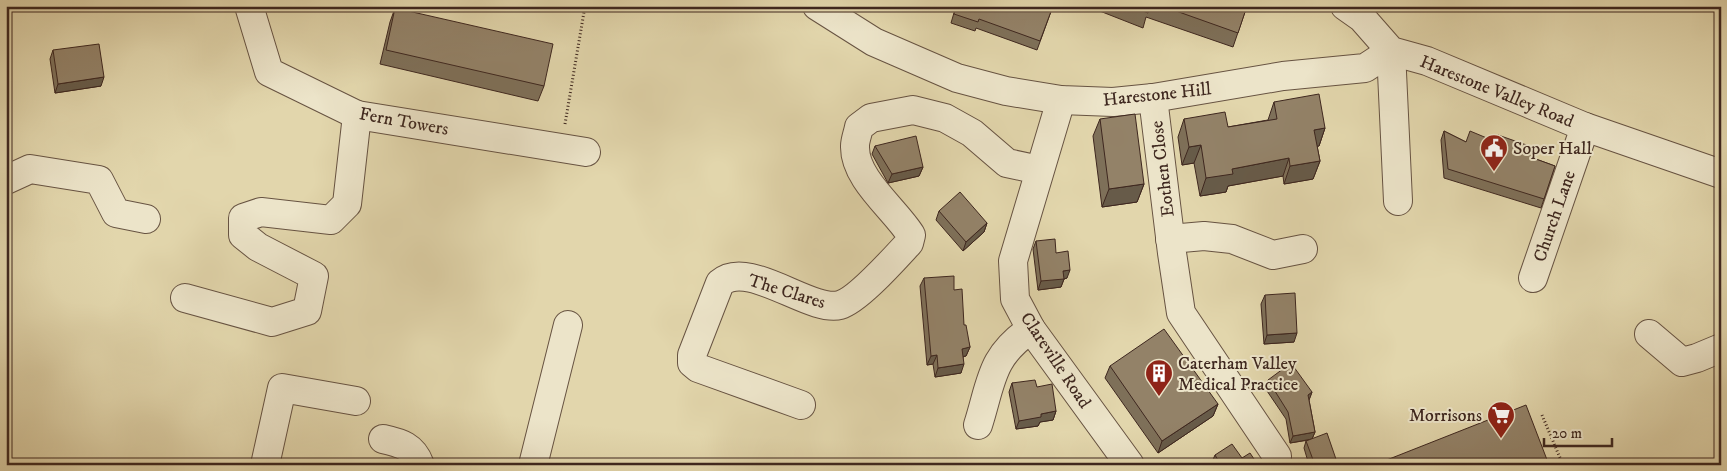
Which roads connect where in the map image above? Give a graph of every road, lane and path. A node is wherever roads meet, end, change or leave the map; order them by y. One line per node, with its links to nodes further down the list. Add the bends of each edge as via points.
1 (249, 6): 8 (street, Fern Towers, via 269,72)
2 (585, 6): 10 (path)
3 (817, 6): 7 (street, Harestone Hill, via 874,42 957,78 1006,91)
4 (1345, 6): 5 (street, via 1362,18)
5 (1391, 51): 6 (street, Harestone Hill, via 1365,68 1283,76); 9 (street, Harestone Valley Road, via 1427,61); 14 (street)
6 (1153, 98): 7 (street, Harestone Hill, via 1113,102); 16 (street, Eothen Close)
7 (1061, 100): 11 (street, Clareville Road)
8 (357, 114): 10 (street, Fern Towers); 19 (street, via 347,204 331,220 261,212 243,218 243,234 258,247 314,276 307,311 272,322)
9 (1585, 127): 12 (street, Harestone Valley Road); 18 (street, Church Lane)
10 (573, 150)
11 (1039, 170): 21 (street, Clareville Road, via 1013,261 1015,299); 25 (street, The Clares, via 1007,163 972,133 945,118 913,110 871,118 859,127 855,147 863,176 904,224 911,235 908,243 852,299 840,305 825,305 768,283 733,275 725,278 720,282 692,355 692,363 698,368)
12 (1721, 174)
13 (6, 180): 15 (street, via 30,169 99,180 116,213)
14 (1398, 201)
15 (146, 219)
16 (1170, 240): 17 (street, Eothen Close, via 1204,236 1232,239 1273,255); 34 (street, Eothen Close, via 1182,313 1277,456)
17 (1303, 248)
18 (1533, 278)
19 (185, 298)
20 (568, 325): 32 (street)
21 (1031, 329): 27 (street, via 1014,340 1002,355); 33 (street, Clareville Road)
22 (1649, 334): 23 (street, via 1682,362)
23 (1721, 348)
24 (356, 401): 30 (street, via 282,388)
25 (801, 405)
26 (1542, 415): 35 (path)
27 (978, 425)
28 (383, 439): 31 (street, via 405,444 412,449)
29 (1721, 460): 36 (path)
30 (265, 465)
31 (420, 465)
32 (533, 465)
33 (1130, 465)
34 (1276, 465)
35 (1563, 465)
36 (1708, 465)

